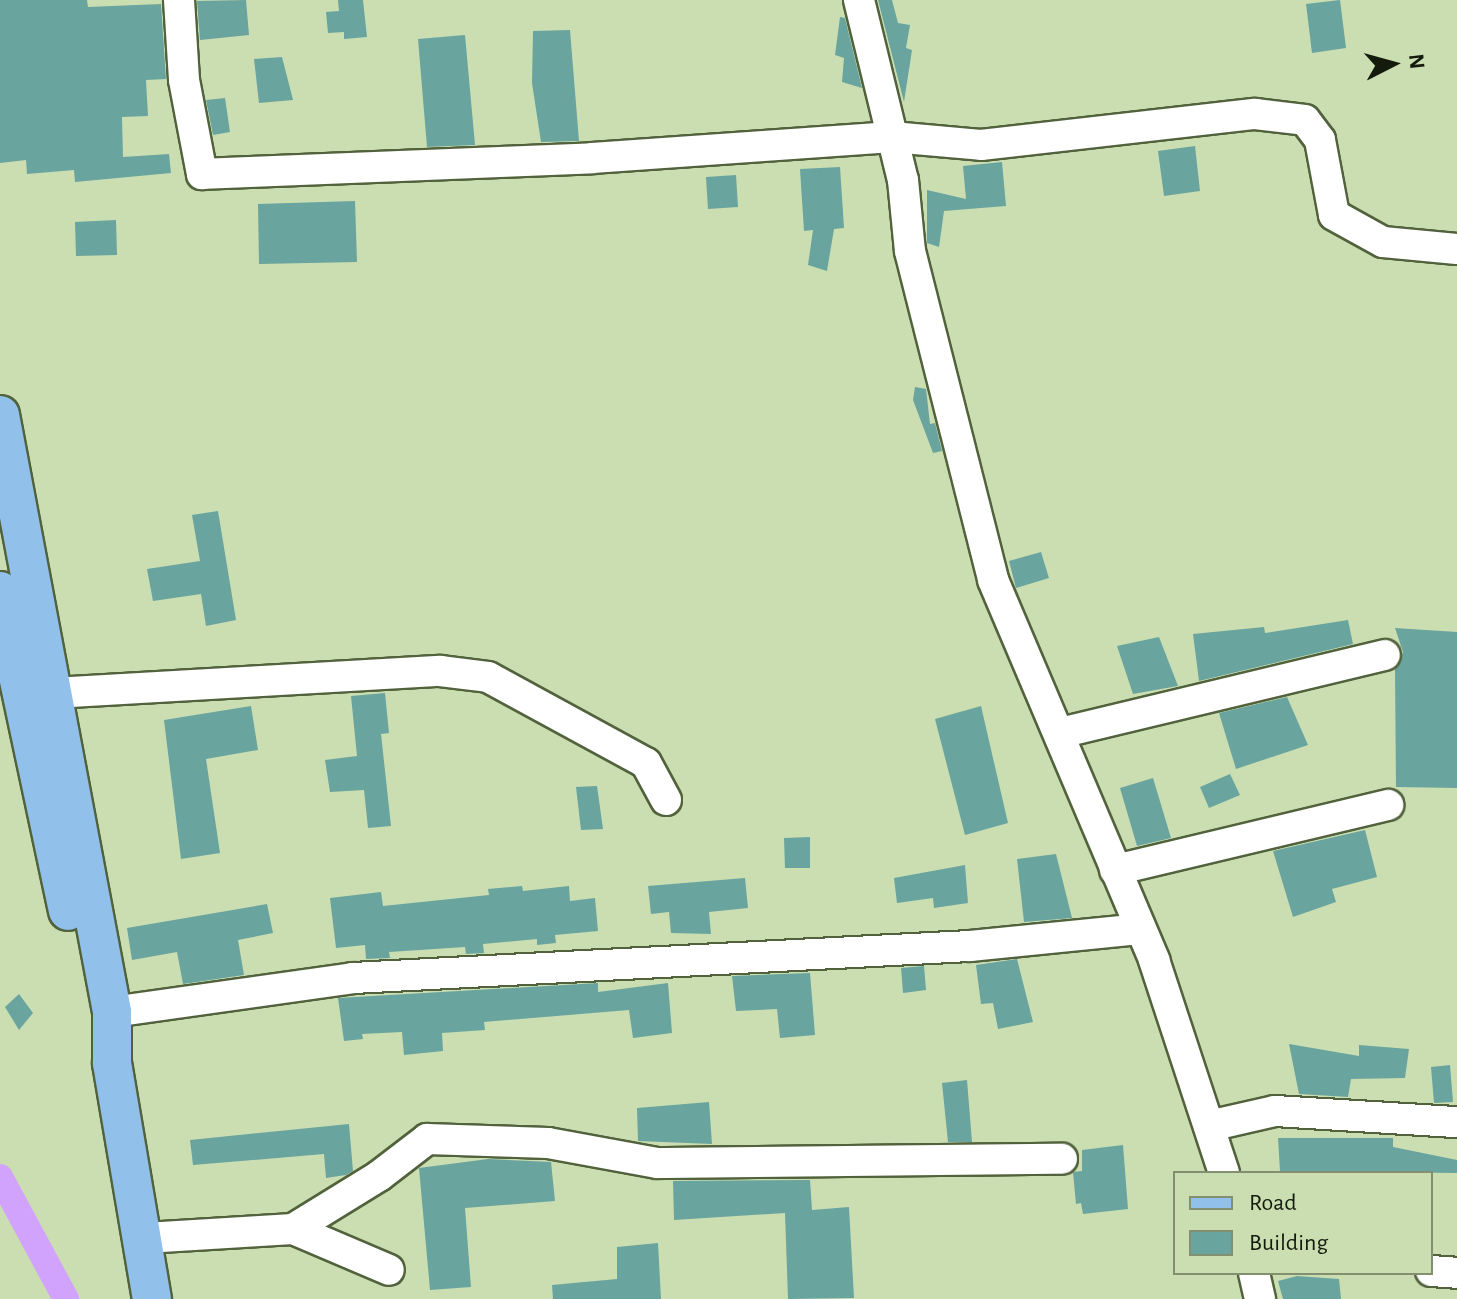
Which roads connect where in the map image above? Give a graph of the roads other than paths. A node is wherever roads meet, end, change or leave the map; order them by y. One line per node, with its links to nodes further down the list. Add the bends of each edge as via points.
1 (179, 0): 3 (street, via 184,80 202,174 592,158)
2 (859, 0): 3 (street)
3 (892, 137): 4 (street, via 981,145 1255,114 1305,120 1320,140 1334,215 1383,242); 9 (street, via 910,251 993,580)
4 (1457, 249)
5 (0, 415): 8 (main road)
6 (0, 591): 15 (main road, via 90,1012)
7 (1385, 655): 9 (street)
8 (53, 693): 10 (street, via 440,671 488,677 646,763); 14 (main road)
9 (1060, 733): 12 (street)
10 (666, 800)
11 (1388, 805): 12 (street)
12 (1115, 870): 13 (street)
13 (1139, 929): 14 (street, via 970,946 353,978); 17 (street, via 1187,1049)
14 (112, 1012): 15 (main road)
15 (112, 1063): 21 (main road)
16 (1457, 1122): 17 (street, via 1275,1111)
17 (1209, 1126): 19 (street)
18 (1062, 1159): 20 (street, via 657,1163 548,1143 427,1139)
19 (1223, 1171)
20 (293, 1229): 21 (street); 22 (street)
21 (145, 1238): 26 (main road)
22 (389, 1270)
23 (1433, 1271): 24 (street)
24 (1457, 1273)
25 (1254, 1275): 27 (street)
26 (152, 1299)
27 (1260, 1299)

